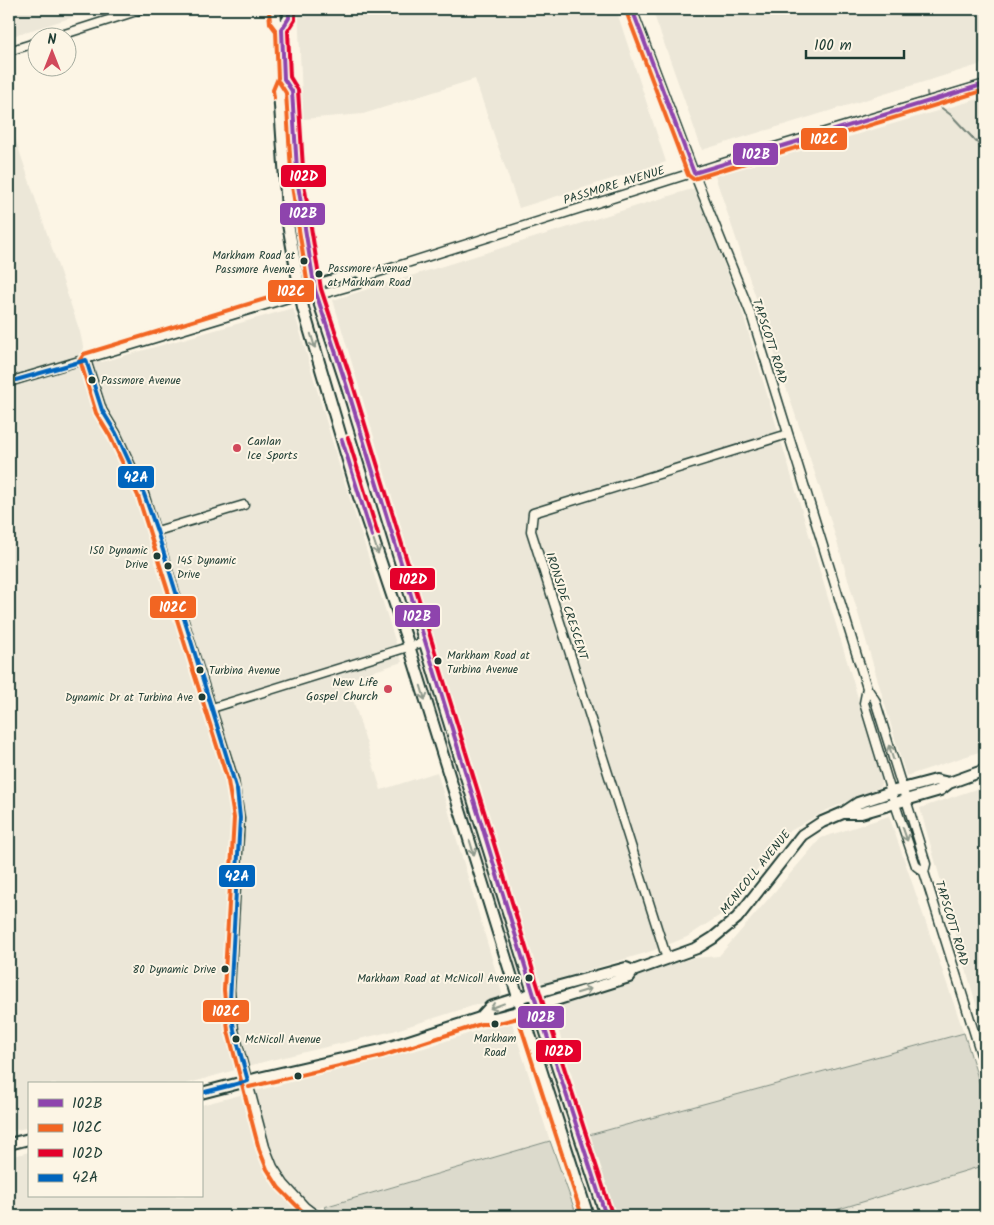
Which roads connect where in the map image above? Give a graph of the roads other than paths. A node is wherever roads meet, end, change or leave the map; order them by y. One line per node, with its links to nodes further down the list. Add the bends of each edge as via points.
1 (143, 9): 5 (street)
2 (276, 9): 6 (main road, via 276,21)
3 (289, 9): 6 (main road, via 289,18)
4 (632, 9): 11 (street, TAPSCOTT ROAD)
5 (78, 30)
6 (282, 30): 9 (main road)
7 (28, 45): 8 (street)
8 (9, 51)
9 (284, 80): 13 (main road, via 292,91 298,185); 14 (main road, via 279,91 288,224)
10 (985, 84): 11 (street, PASSMORE AVENUE)
11 (694, 173): 12 (street, PASSMORE AVENUE); 17 (street, TAPSCOTT ROAD, via 752,317)
12 (366, 276): 13 (street, PASSMORE AVENUE, via 358,284 326,293); 13 (street, PASSMORE AVENUE, via 357,272 323,282)
13 (315, 290): 14 (street, PASSMORE AVENUE); 20 (main road)
14 (300, 294): 15 (street, PASSMORE AVENUE); 21 (main road, one-way to 21, via 358,491)
15 (86, 360): 16 (street, PASSMORE AVENUE); 19 (street, via 102,410 144,494)
16 (9, 382)
17 (788, 434): 22 (street, TAPSCOTT ROAD); 30 (street, IRONSIDE CRESCENT, via 533,513 532,531)
18 (244, 505): 19 (street)
19 (157, 531): 23 (street)
20 (424, 642): 21 (street); 32 (main road)
21 (409, 646): 23 (street); 33 (main road, one-way to 33)
22 (867, 688): 26 (street, TAPSCOTT ROAD, one-way to 22, via 875,700); 27 (street, TAPSCOTT ROAD, via 864,703)
23 (212, 708): 38 (street, via 234,780 240,818 230,1000 234,1030)
24 (985, 770): 25 (main road, MCNICOLL AVENUE)
25 (948, 783): 26 (main road, MCNICOLL AVENUE, via 936,780); 28 (main road, MCNICOLL AVENUE, via 940,790)
26 (902, 788): 27 (main road, MCNICOLL AVENUE); 28 (street, TAPSCOTT ROAD)
27 (892, 797): 28 (main road, MCNICOLL AVENUE); 29 (street, TAPSCOTT ROAD, one-way to 29, via 916,866); 30 (main road, MCNICOLL AVENUE, via 861,813 843,813 802,835 737,918 697,948)
28 (906, 799): 29 (street, TAPSCOTT ROAD, via 926,864)
29 (924, 872): 37 (street, TAPSCOTT ROAD)
30 (667, 959): 31 (main road, MCNICOLL AVENUE)
31 (633, 971): 32 (main road, MCNICOLL AVENUE, via 626,968); 34 (main road, MCNICOLL AVENUE, one-way to 31, via 629,977)
32 (534, 993): 33 (main road, MCNICOLL AVENUE); 34 (main road)
33 (518, 998): 35 (main road); 36 (main road, MCNICOLL AVENUE, one-way to 36, via 490,1007)
34 (538, 1005): 35 (main road, MCNICOLL AVENUE); 44 (main road)
35 (522, 1010): 36 (main road, MCNICOLL AVENUE, via 494,1018); 43 (main road)
36 (480, 1018): 38 (main road, MCNICOLL AVENUE, via 381,1050)
37 (985, 1067)
38 (248, 1081): 39 (main road, MCNICOLL AVENUE); 42 (street, via 273,1167 284,1184)
39 (202, 1093)
40 (28, 1139): 41 (main road)
41 (9, 1144)
42 (316, 1216)
43 (588, 1216)
44 (606, 1216)

